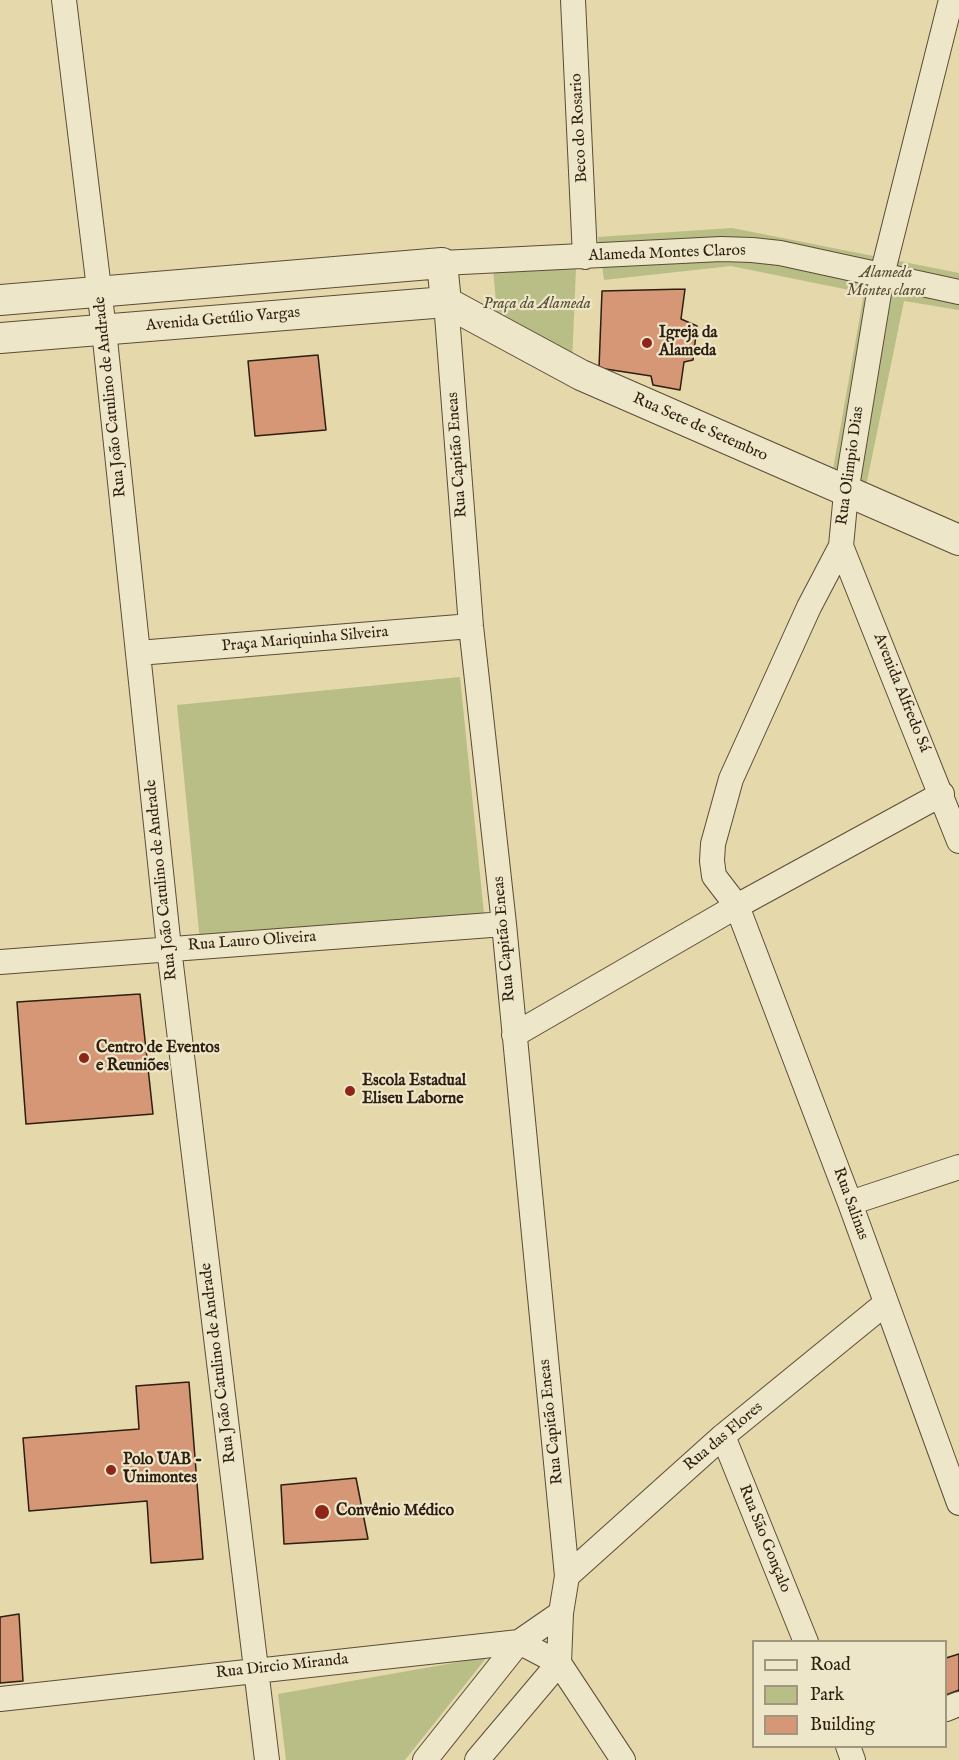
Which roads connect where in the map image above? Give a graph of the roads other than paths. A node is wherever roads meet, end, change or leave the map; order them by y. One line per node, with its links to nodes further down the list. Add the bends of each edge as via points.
1 (64, 0): 7 (street, Rua João Catulino de Andrade)
2 (573, 0): 4 (street, Beco do Rosario)
3 (951, 0): 6 (street, Rua Olimpio Dias)
4 (585, 257): 5 (street, Alameda Montes Claros); 6 (street, Alameda Montes Claros, via 752,250)
5 (442, 263): 7 (street); 10 (street, Rua Capitão Eneas)
6 (882, 275): 8 (street, Alameda Montes Claros); 13 (street, Rua Olimpio Dias)
7 (99, 292): 9 (street); 11 (street, Rua João Catulino de Andrade)
8 (959, 292)
9 (0, 300)
10 (446, 302): 11 (street, Avenida Getúlio Vargas); 13 (street, Rua Sete de Setembro, via 581,375); 16 (street, Rua Capitão Eneas)
11 (104, 330): 12 (street, Avenida Getúlio Vargas); 17 (street, Rua João Catulino de Andrade)
12 (0, 338)
13 (846, 493): 14 (street, Rua Sete de Setembro); 15 (street, Rua Olimpio Dias)
14 (959, 540)
15 (841, 546): 18 (street, Avenida Alfredo Sá); 20 (street, Rua Olimpio Dias, via 731,779 712,861 714,876)
16 (471, 626): 17 (street, Praça Mariquinha Silveira); 21 (street, Rua Capitão Eneas)
17 (138, 653): 22 (street, Rua João Catulino de Andrade)
18 (942, 794): 19 (street, Avenida Alfredo Sá); 20 (street)
19 (959, 841)
20 (737, 906): 24 (street); 26 (street, Rua Salinas)
21 (504, 924): 22 (street, Rua Lauro Oliveira); 24 (street, Rua Capitão Eneas)
22 (169, 948): 23 (street, Rua Lauro Oliveira); 35 (street, Rua João Catulino de Andrade)
23 (0, 962)
24 (514, 1035): 30 (street, Rua Capitão Eneas)
25 (959, 1167): 26 (street)
26 (850, 1203): 27 (street, Rua Salinas)
27 (886, 1304): 28 (street, Rua das Flores); 29 (street, Rua Salinas)
28 (723, 1436): 30 (street, Rua das Flores); 32 (street, Rua São Gonçalo)
29 (959, 1503)
30 (567, 1576): 31 (street, Rua Capitão Eneas)
31 (561, 1613): 33 (street); 34 (street, Rua Capitão Eneas)
32 (806, 1640)
33 (519, 1642): 34 (street); 35 (street, Rua Dircio Miranda); 38 (street)
34 (559, 1663): 39 (street); 40 (street)
35 (256, 1669): 36 (street, Rua Dircio Miranda); 37 (street, Rua João Catulino de Andrade)
36 (0, 1699)
37 (267, 1760)
38 (424, 1760)
39 (477, 1760)
40 (623, 1760)

